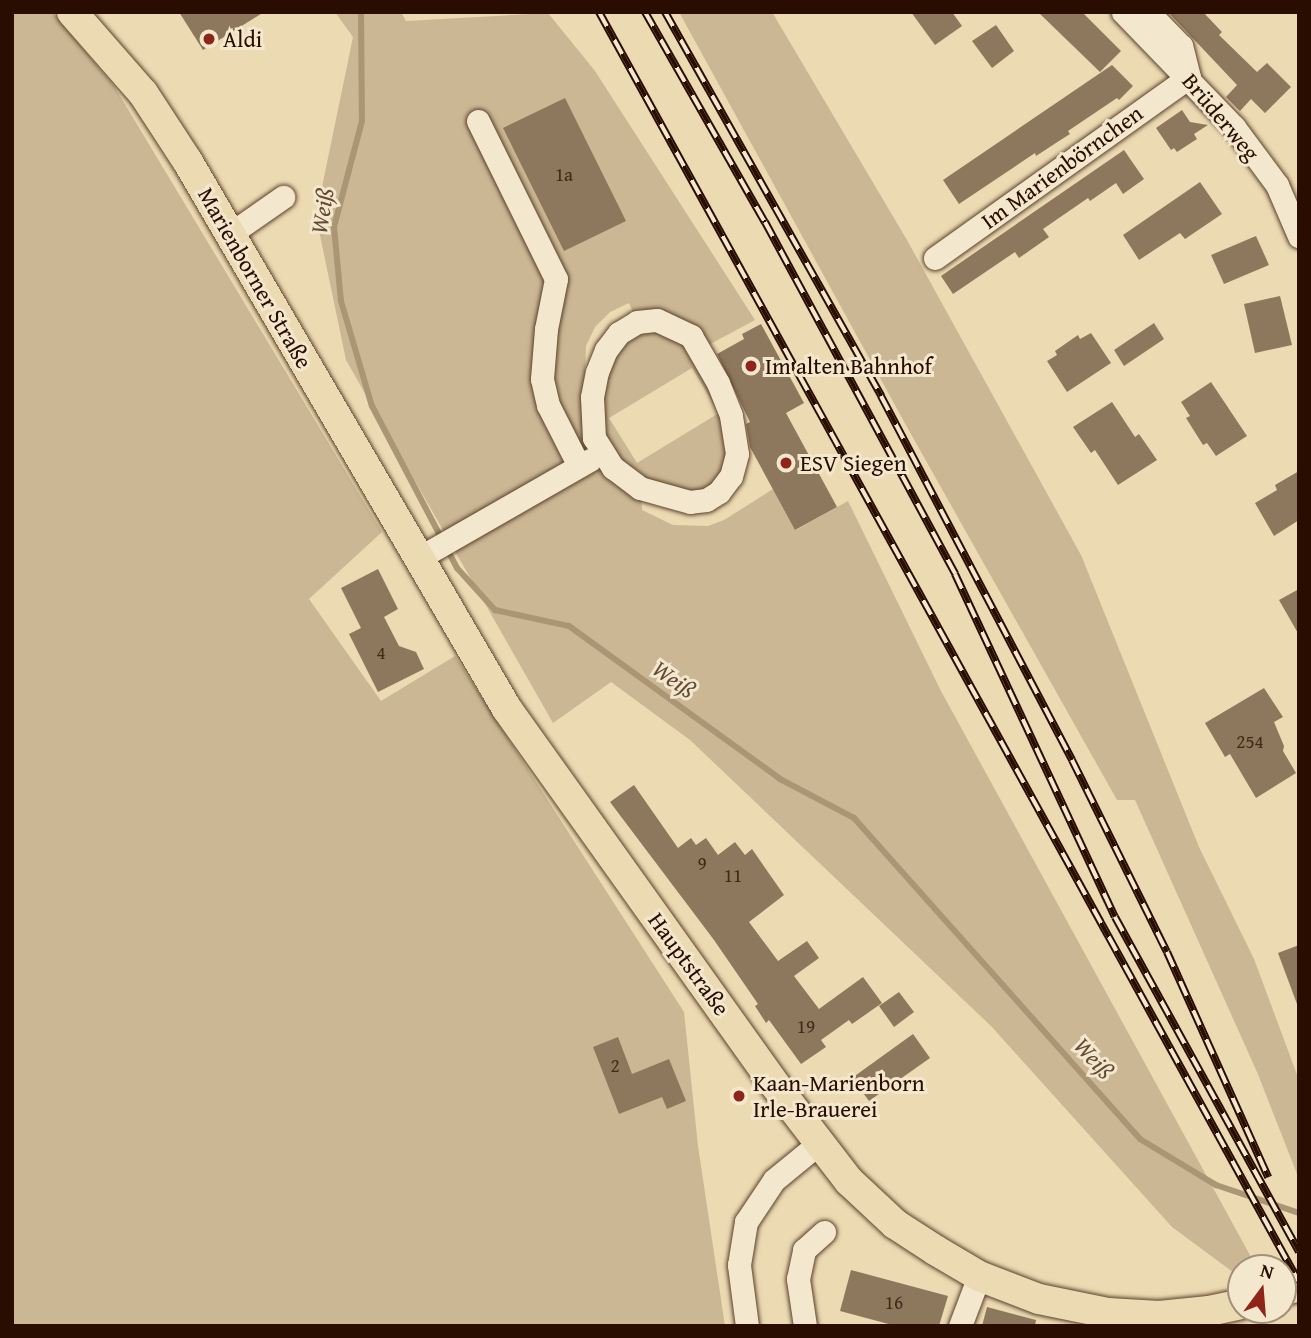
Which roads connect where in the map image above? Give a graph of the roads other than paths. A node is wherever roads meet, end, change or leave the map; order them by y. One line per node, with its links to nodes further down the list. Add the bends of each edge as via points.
1 (72, 12): 7 (main road, Marienborner Straße, via 143,93)
2 (1123, 12): 4 (street, Brüderweg)
3 (1148, 12): 4 (street, via 1181,46)
4 (1189, 77): 8 (street, Brüderweg, via 1277,185); 9 (street, Im Marienbörnchen)
5 (478, 121): 11 (street, via 556,279 542,379 548,405)
6 (283, 197): 7 (street)
7 (230, 234): 12 (main road, Marienborner Straße)
8 (1299, 236)
9 (935, 258)
10 (601, 453): 10 (street, via 640,488 662,496 690,502 719,492 731,476 737,454 735,437 726,399 691,336 657,320 637,321 619,333 606,350 592,397 592,427); 11 (street)
11 (579, 466): 12 (street)
12 (426, 554): 13 (main road, Hauptstraße, via 469,649 545,767)
13 (818, 1144): 15 (main road, Hauptstraße, via 895,1224); 17 (street, via 774,1180 746,1222 739,1265)
14 (824, 1232): 18 (street, via 804,1250 798,1279)
15 (979, 1276): 16 (main road, Hauptstraße, via 1039,1299 1108,1313 1159,1316); 19 (street)
16 (1227, 1307)
17 (747, 1326)
18 (804, 1326)
19 (960, 1326)

